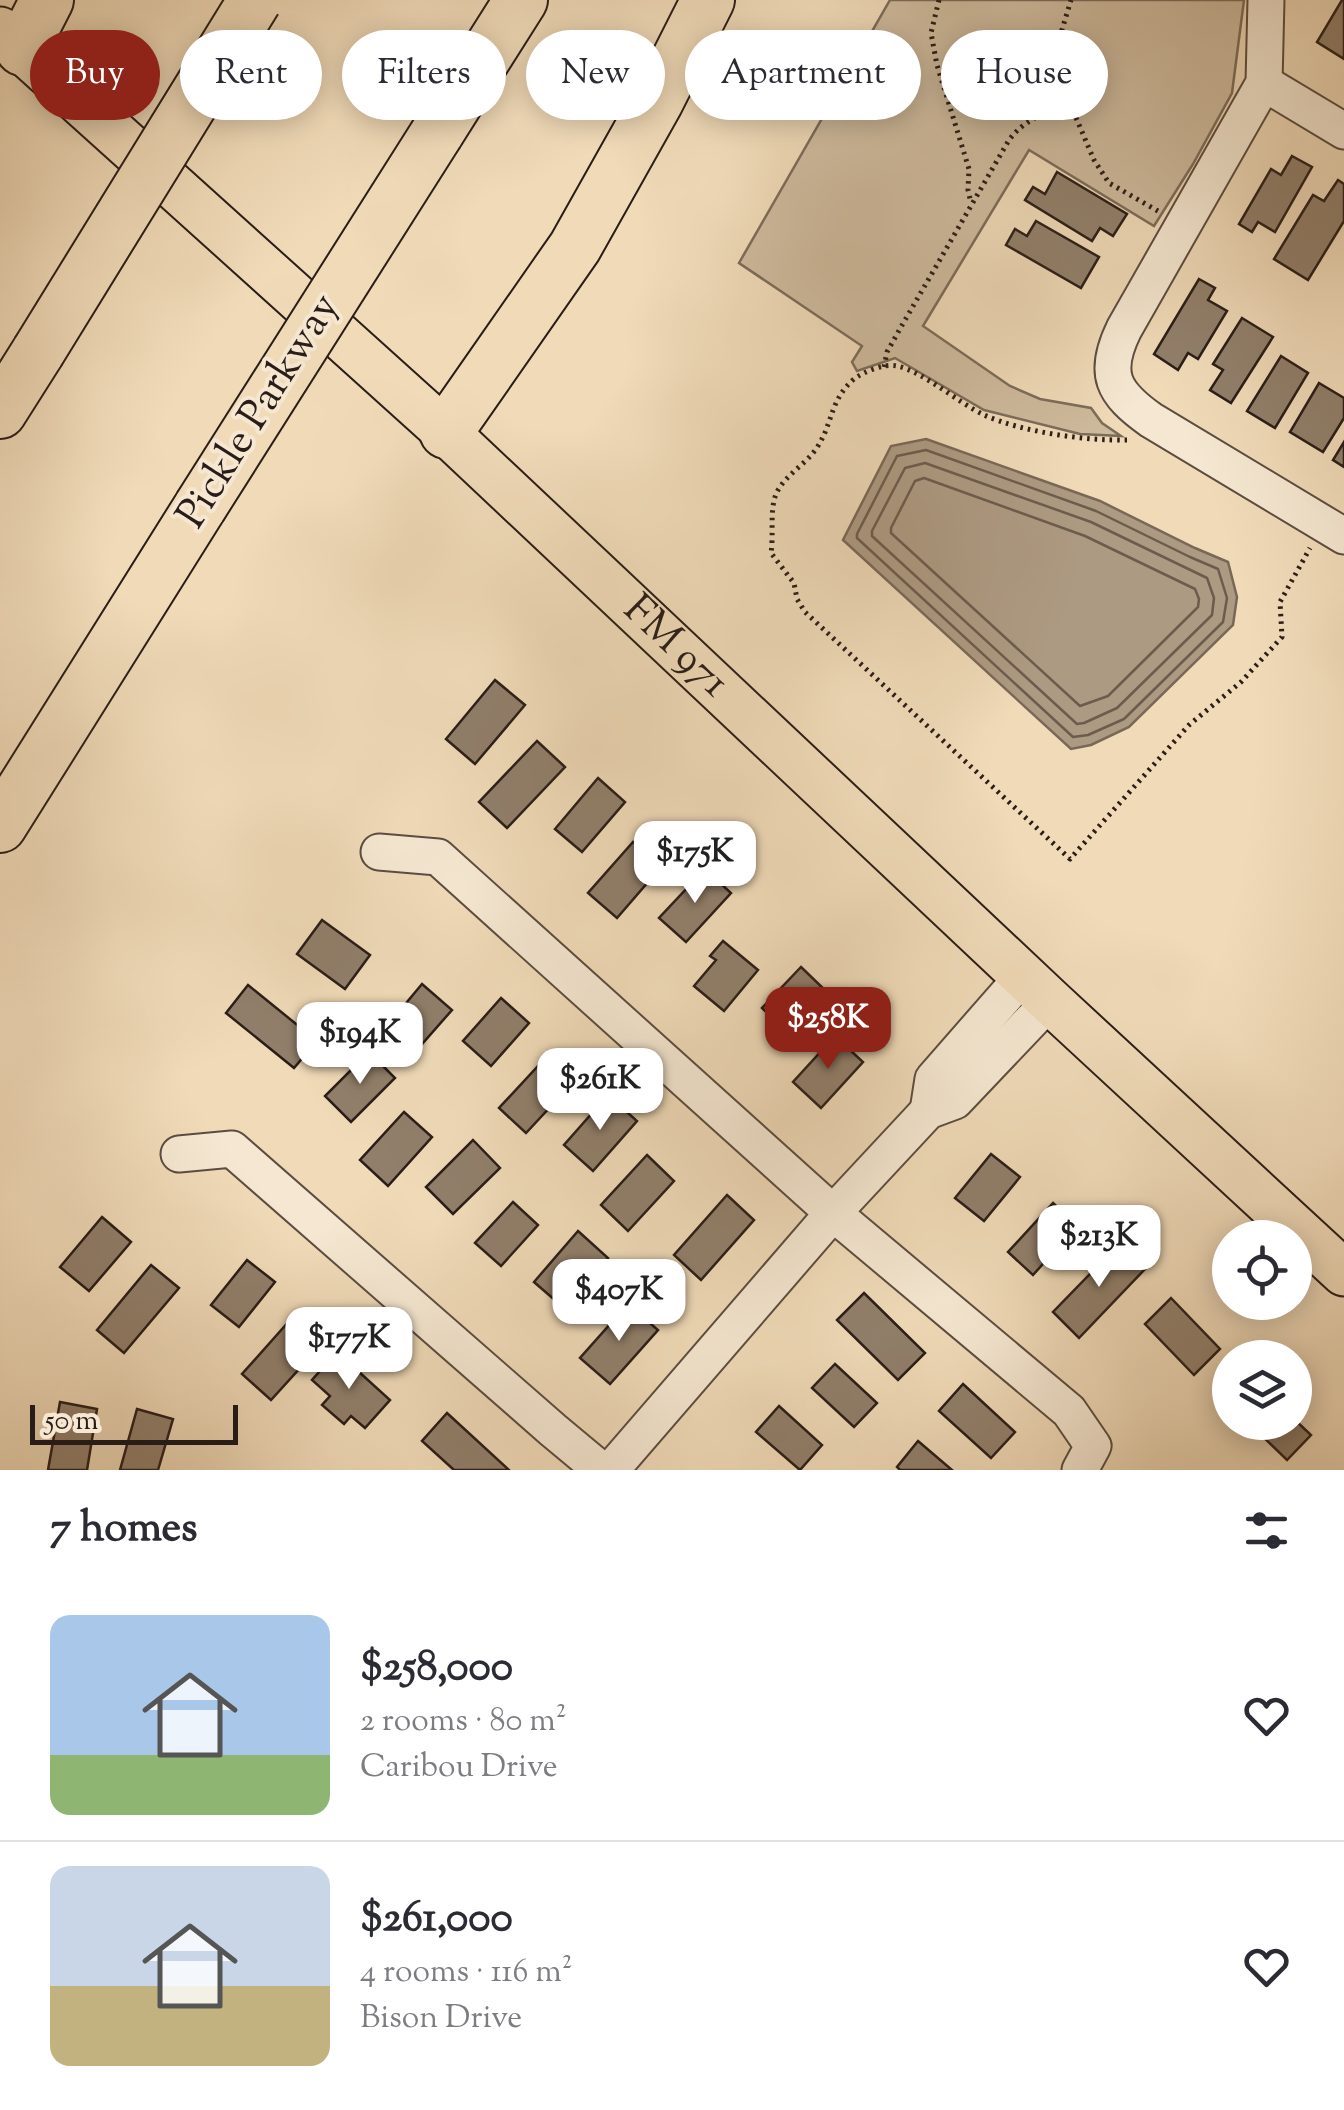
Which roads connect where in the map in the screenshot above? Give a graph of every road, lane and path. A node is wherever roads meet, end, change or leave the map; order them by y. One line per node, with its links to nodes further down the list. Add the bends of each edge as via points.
1 (46, 0): 9 (highway)
2 (255, 0): 17 (highway, bridge)
3 (521, 0): 21 (highway, Pickle Parkway, bridge)
4 (708, 0): 18 (highway, via 574,247)
5 (939, 0): 14 (path, via 931,33 969,169)
6 (1071, 0): 8 (path)
7 (1266, 0): 10 (street)
8 (1062, 30)
9 (11, 40): 18 (main road, FM 971 / FM 971)
10 (1264, 83): 13 (street); 20 (street, via 1114,349 1113,374 1128,404)
11 (1031, 120): 14 (path, via 1020,126)
12 (1076, 120): 15 (path, via 1110,183)
13 (1344, 131)
14 (971, 206): 16 (path)
15 (1158, 210)
16 (884, 366): 19 (path, via 919,376 986,416 1099,440); 20 (path, via 856,376 838,396 818,446 775,496 772,553 805,612 1070,859 1189,725 1282,637 1280,602)
17 (0, 412)
18 (446, 432): 23 (main road, FM 971 / FM 971)
19 (1136, 440)
20 (1328, 540)
21 (0, 826)
22 (379, 852): 25 (street, via 438,857)
23 (1037, 988): 25 (street, via 955,1101 928,1111); 26 (main road, FM 971 / FM 971)
24 (179, 1154): 27 (street, via 232,1149)
25 (834, 1213): 28 (street); 29 (street, via 1069,1411 1093,1446)
26 (1344, 1273)
27 (601, 1470)
28 (611, 1470)
29 (1080, 1470)

